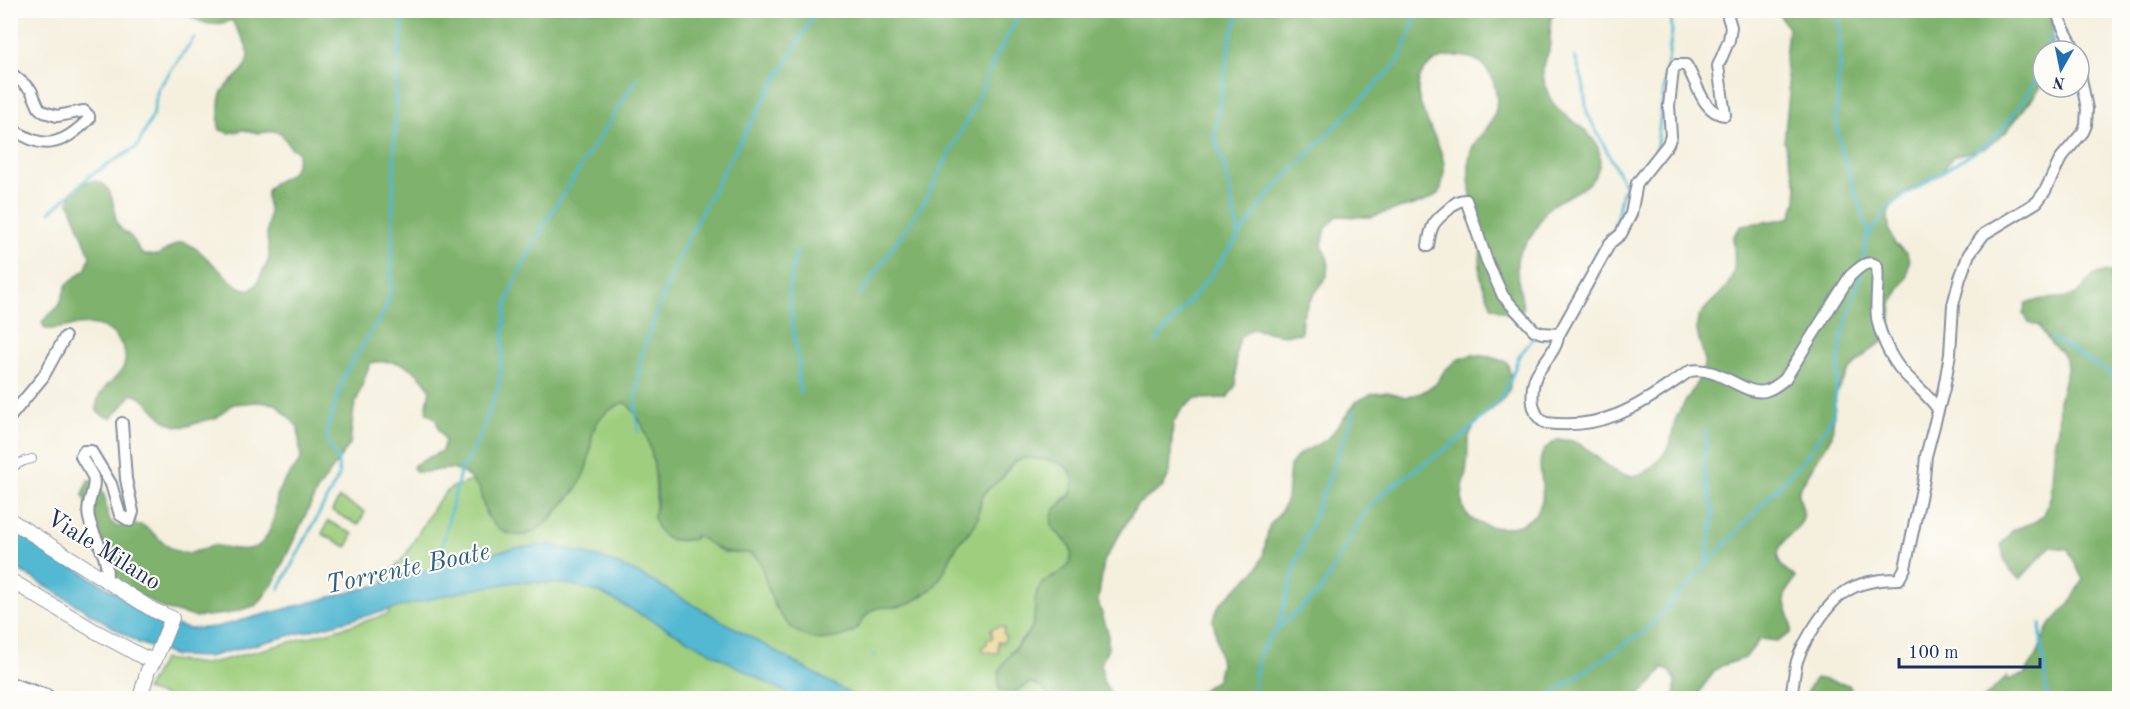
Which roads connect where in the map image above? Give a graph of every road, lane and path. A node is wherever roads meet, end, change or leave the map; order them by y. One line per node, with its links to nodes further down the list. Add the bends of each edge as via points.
1 (1726, 10): 8 (street, via 1731,27 1718,66 1725,115 1710,107 1688,68 1676,65 1668,144 1636,183 1621,234 1610,243)
2 (2057, 12): 3 (street)
3 (2070, 39)
4 (10, 72): 6 (street, via 35,94 44,112 57,116 84,111 89,116 82,126 57,142 37,142)
5 (2085, 99): 10 (street, via 2083,132 2061,158 2037,202 1984,234 1968,254 1953,304 1950,354)
6 (10, 132)
7 (1428, 246): 8 (street, via 1437,217 1457,201 1466,200 1503,296 1534,330)
8 (1558, 336): 10 (street, via 1535,377 1532,391 1537,416 1546,423 1582,423 1626,412 1697,369 1764,392 1785,379 1850,276 1860,266 1873,263 1877,266 1876,302 1883,338 1901,370 1928,394)
9 (65, 337): 11 (street, via 43,377)
10 (1938, 409): 22 (street, via 1905,568 1899,579 1866,583 1842,593 1827,610 1808,636 1797,661)
11 (10, 417)
12 (122, 423): 17 (street, via 133,512 130,520 120,515 111,484 91,451 84,451 81,456 93,477 87,509 108,573)
13 (32, 459): 14 (street)
14 (10, 468)
15 (10, 520): 17 (street, Viale Milano)
16 (10, 580): 18 (street, via 93,630)
17 (106, 581): 18 (street, Viale Milano, via 172,618)
18 (154, 660): 21 (street)
19 (10, 686): 20 (main road)
20 (46, 699)
21 (140, 699)
22 (1791, 699)

